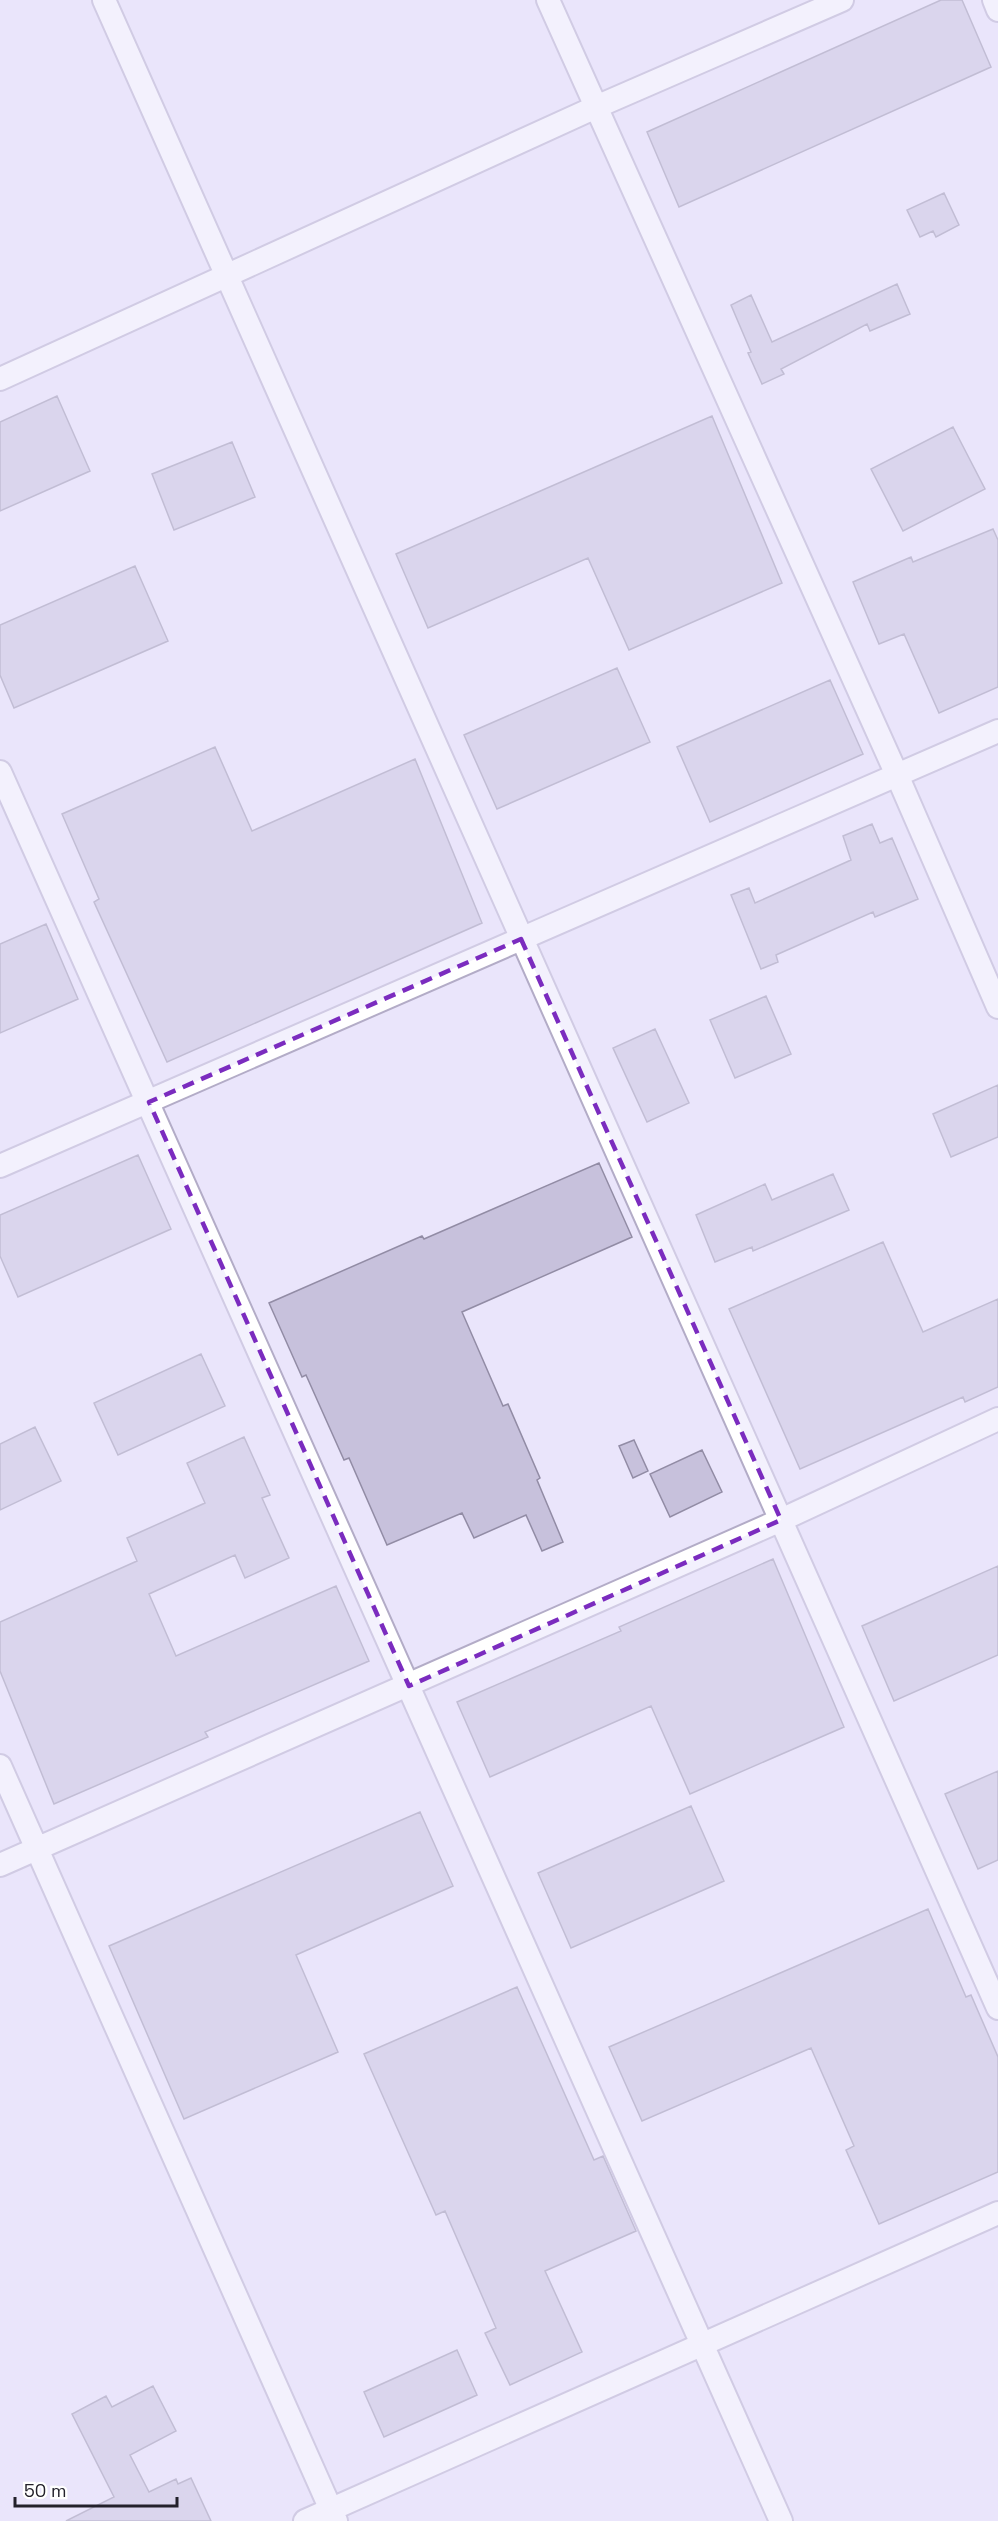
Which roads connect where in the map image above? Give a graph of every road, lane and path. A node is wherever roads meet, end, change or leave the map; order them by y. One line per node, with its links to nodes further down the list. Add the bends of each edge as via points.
1 (104, 0): 7 (street)
2 (548, 0): 6 (street)
3 (842, 0): 6 (street)
4 (994, 0): 5 (street)
5 (998, 10)
6 (596, 107): 7 (street); 11 (street)
7 (227, 277): 8 (street); 12 (street)
8 (0, 379)
9 (998, 731): 11 (street)
10 (0, 772): 14 (street)
11 (897, 775): 12 (street); 13 (street)
12 (521, 939): 14 (street); 17 (street)
13 (998, 1007)
14 (149, 1101): 15 (street); 18 (street)
15 (0, 1166)
16 (998, 1419): 17 (street)
17 (781, 1520): 18 (street); 22 (street)
18 (409, 1686): 20 (street); 24 (street)
19 (0, 1766): 20 (street)
20 (37, 1849): 21 (street); 25 (street)
21 (0, 1865)
22 (998, 2008)
23 (998, 2213): 24 (street)
24 (703, 2344): 25 (street); 27 (street)
25 (333, 2515): 26 (street)
26 (305, 2521)
27 (781, 2521)

